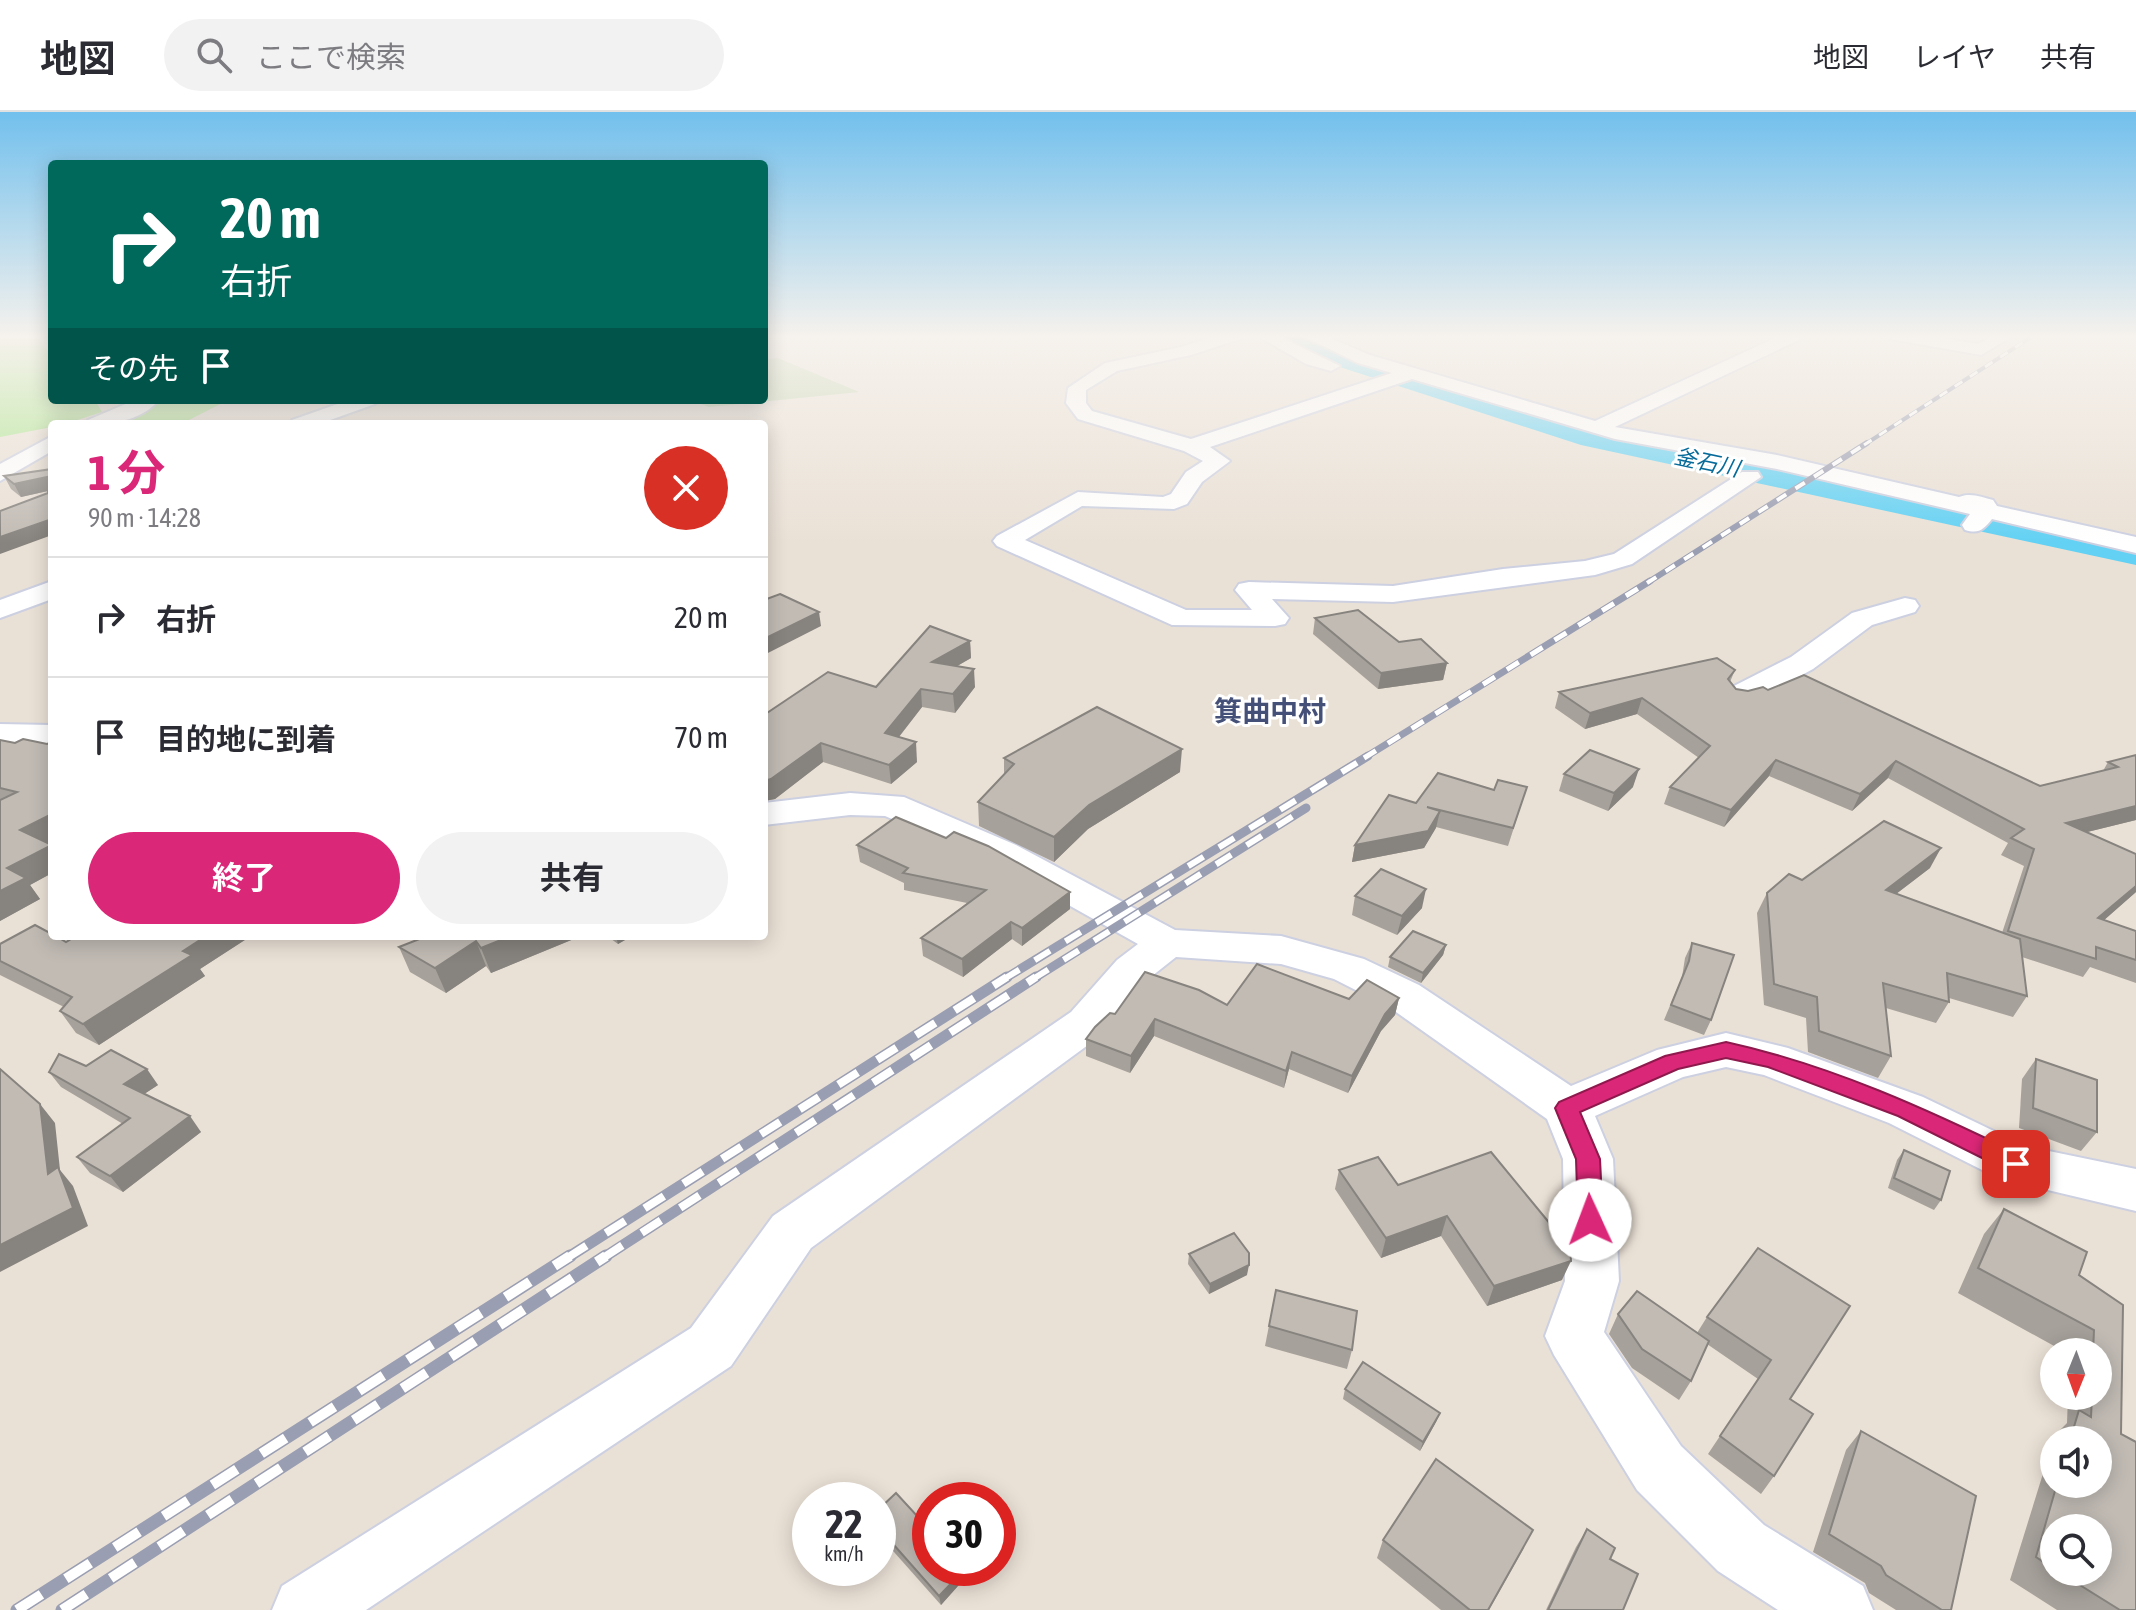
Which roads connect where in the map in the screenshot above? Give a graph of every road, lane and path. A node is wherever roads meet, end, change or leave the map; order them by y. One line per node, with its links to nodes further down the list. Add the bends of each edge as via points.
1 (142, 404): 8 (street)
2 (357, 404): 9 (street)
3 (1077, 404): 12 (street, via 1085,415)
4 (1316, 404): 12 (street)
5 (1466, 404): 12 (street, via 1547,435 1750,477 1623,559 1586,569 1393,594 1249,590 1275,618 1182,619 1006,541 1078,499 1166,504 1179,499 1194,477 1219,461)
6 (1502, 404): 10 (street)
7 (1648, 404): 10 (street)
8 (106, 420)
9 (311, 420)
10 (1596, 428): 15 (street, via 1777,462)
11 (48, 444): 13 (street)
12 (1192, 446)
13 (0, 474)
14 (1872, 479): 15 (street, via 1985,505)
15 (1979, 518): 16 (street)
16 (2136, 545)
17 (48, 591): 19 (street)
18 (1905, 606): 20 (street, via 1862,619 1802,663)
19 (0, 610)
20 (1741, 695)
21 (0, 734): 22 (street)
22 (48, 735)
23 (768, 814): 24 (street, via 891,805 1003,853)
24 (1167, 943): 25 (street, via 1281,950 1349,969 1404,996); 27 (street, via 1132,970 1087,1023 792,1232 711,1347)
25 (1567, 1108): 26 (street, via 1673,1062 1726,1050 1772,1060 1906,1110 2016,1164); 28 (street, via 1588,1159 1592,1281 1574,1336 1659,1468 1741,1548)
26 (2136, 1190)
27 (306, 1610)
28 (1839, 1610)

